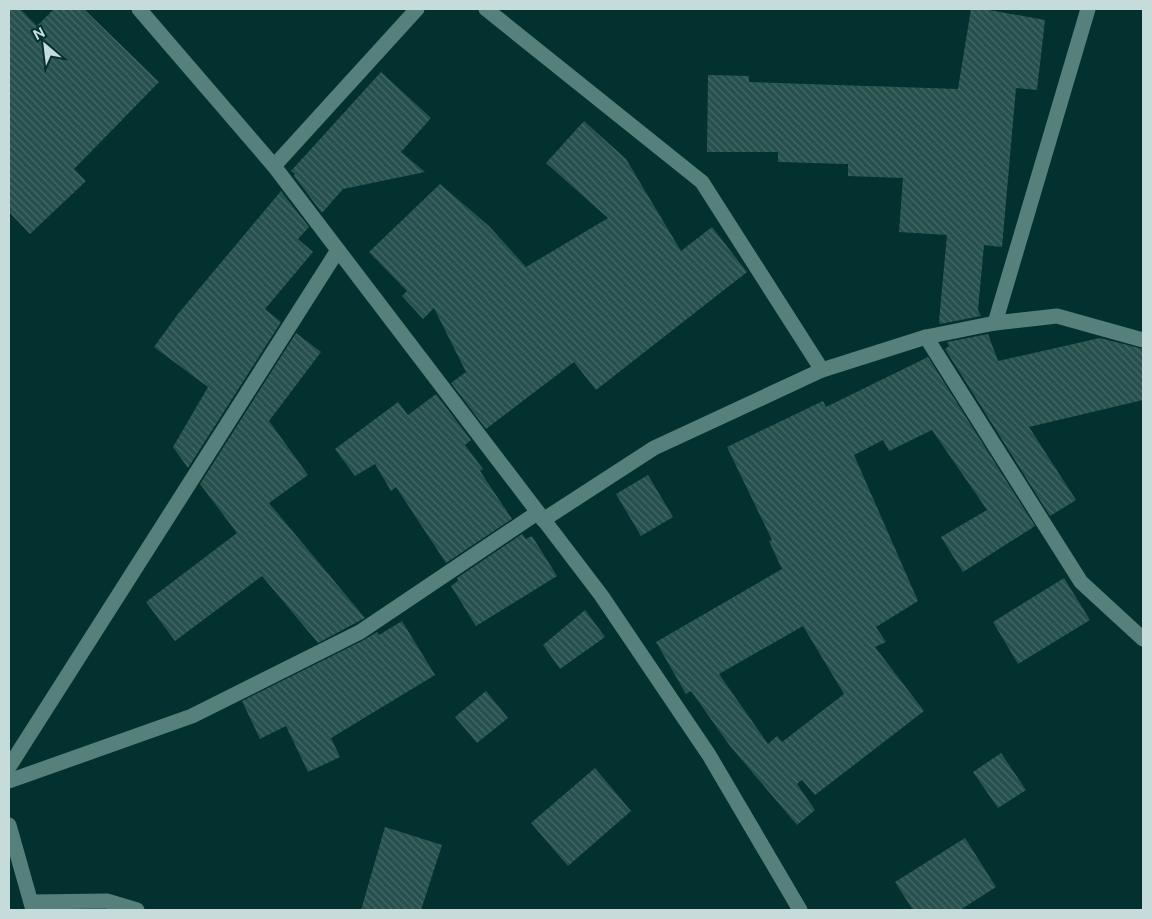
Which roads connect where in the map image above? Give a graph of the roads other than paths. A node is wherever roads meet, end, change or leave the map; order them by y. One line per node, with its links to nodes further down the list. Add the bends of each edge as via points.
1 (139, 9): 5 (street)
2 (417, 9): 5 (street)
3 (486, 9): 10 (street, via 702,182)
4 (1088, 9): 7 (street)
5 (274, 166): 6 (street)
6 (338, 250): 11 (street); 13 (street)
7 (995, 323): 8 (street); 9 (street, via 1057,316)
8 (926, 337): 10 (street); 12 (street, via 1081,582)
9 (1143, 340)
10 (822, 370): 11 (street, via 654,448)
11 (540, 516): 14 (street, via 351,637 192,716); 18 (street, via 600,595 708,755)
12 (1143, 639)
13 (9, 767)
14 (9, 781)
15 (9, 825): 16 (street)
16 (32, 906): 17 (street, via 107,901)
17 (137, 910)
18 (800, 910)

